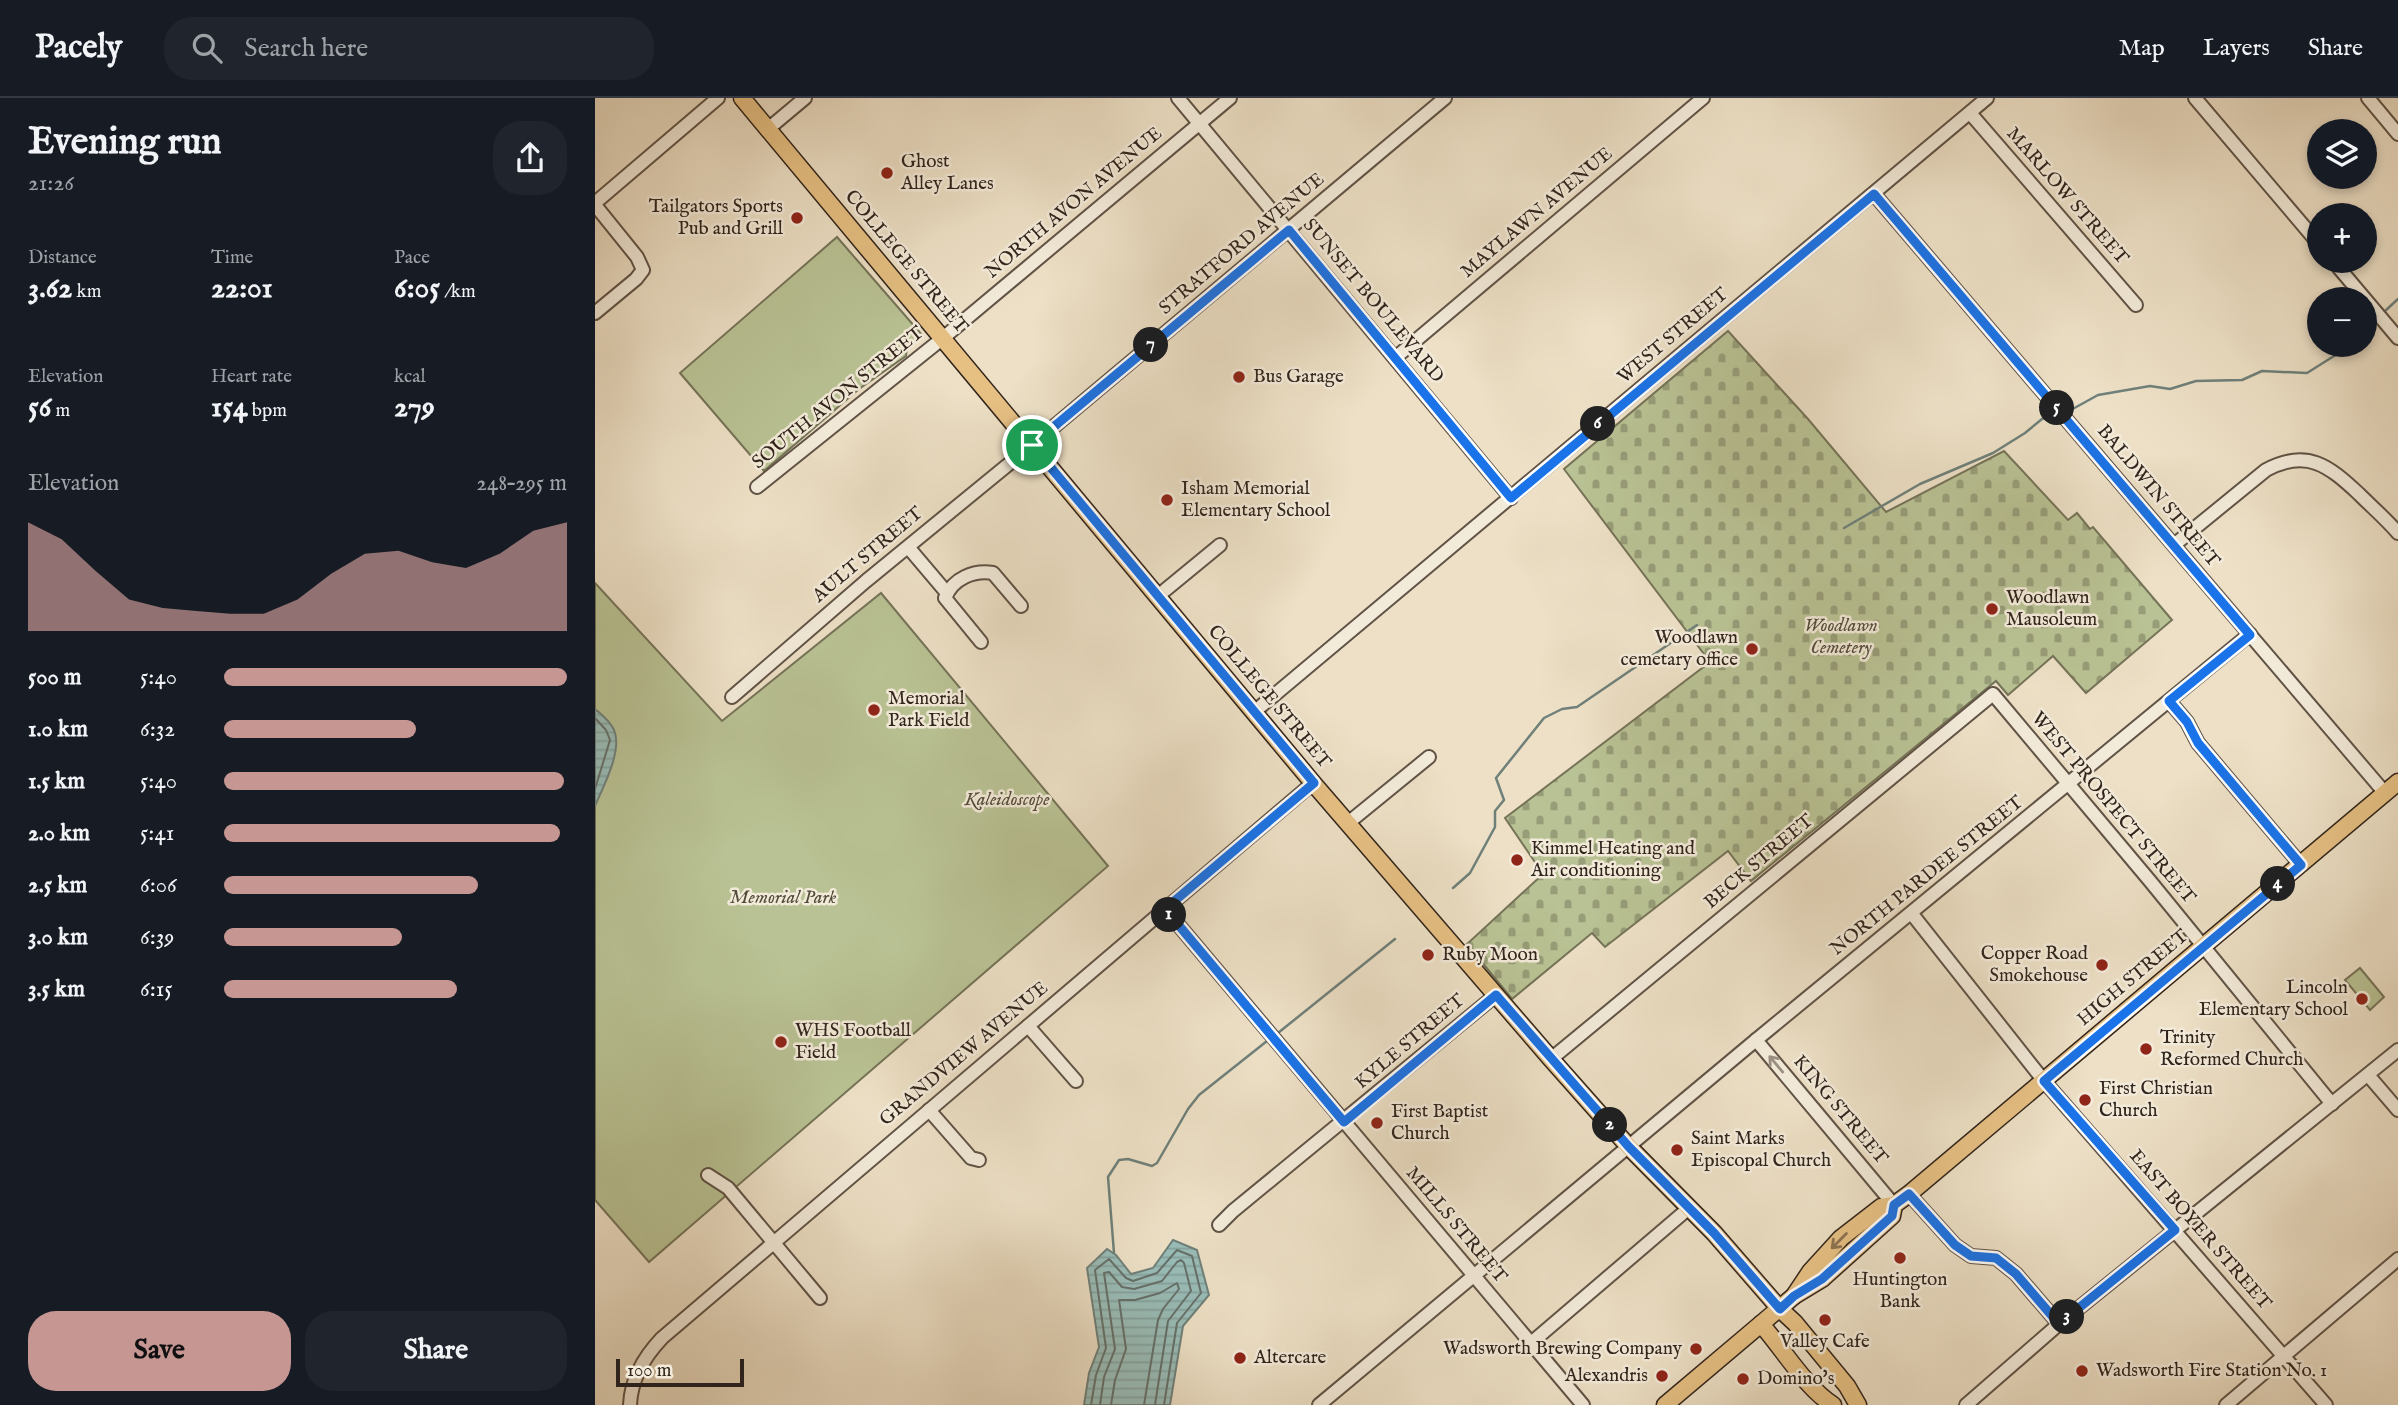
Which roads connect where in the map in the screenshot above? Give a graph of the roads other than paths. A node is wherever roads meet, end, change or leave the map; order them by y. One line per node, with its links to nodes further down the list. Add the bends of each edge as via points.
1 (718, 98): 16 (street)
2 (742, 98): 13 (main road, COLLEGE STREET)
3 (804, 98): 13 (street)
4 (1178, 98): 12 (street, SUNSET BOULEVARD)
5 (1230, 98): 12 (street, NORTH AVON AVENUE)
6 (1445, 98): 17 (street, STRATFORD AVENUE)
7 (1703, 98): 24 (street, MAYLAWN AVENUE)
8 (1987, 98): 11 (street, WEST STREET)
9 (2195, 98): 18 (street)
10 (2368, 98): 14 (street)
11 (1969, 113): 15 (street, WEST STREET); 20 (street, MARLOW STREET)
12 (1199, 124): 17 (street, SUNSET BOULEVARD); 22 (street, NORTH AVON AVENUE)
13 (768, 129): 22 (main road, COLLEGE STREET)
14 (2398, 134)
15 (1874, 194): 27 (street, WEST STREET); 30 (street, BALDWIN STREET)
16 (595, 204): 21 (street, via 643,270)
17 (1289, 230): 24 (street, SUNSET BOULEVARD); 25 (street, STRATFORD AVENUE)
18 (2307, 230)
19 (2343, 273): 23 (street)
20 (2136, 305)
21 (595, 313)
22 (943, 338): 25 (main road, COLLEGE STREET); 26 (street, SOUTH AVON STREET)
23 (2398, 338)
24 (1395, 358): 27 (street, SUNSET BOULEVARD)
25 (1032, 445): 31 (street, AULT STREET); 33 (main road, COLLEGE STREET)
26 (757, 487)
27 (1511, 498): 40 (street, WEST STREET)
28 (2398, 533): 30 (street, via 2330,468 2298,460 2266,470)
29 (1220, 545): 33 (street)
30 (2174, 545): 35 (street, BALDWIN STREET)
31 (908, 547): 32 (street); 38 (street, AULT STREET)
32 (947, 593): 34 (street, via 969,573 993,573); 36 (street, via 945,598)
33 (1158, 597): 40 (main road, COLLEGE STREET)
34 (1021, 606)
35 (2250, 635): 39 (street, NORTH PARDEE STREET); 44 (street, BALDWIN STREET)
36 (981, 642)
37 (1993, 694): 43 (street, WEST PROSPECT STREET); 54 (street, BECK STREET)
38 (732, 697)
39 (2169, 701): 43 (street, NORTH PARDEE STREET); 46 (street, via 2198,743)
40 (1254, 712): 42 (main road, COLLEGE STREET)
41 (1429, 757): 45 (street)
42 (1314, 783): 45 (main road, COLLEGE STREET); 47 (street, GRANDVIEW AVENUE)
43 (2070, 784): 48 (street, NORTH PARDEE STREET); 49 (street, WEST PROSPECT STREET)
44 (2392, 788): 46 (main road, HIGH STREET)
45 (1348, 823): 50 (main road, COLLEGE STREET)
46 (2301, 865): 49 (main road, HIGH STREET)
47 (1165, 909): 51 (street, GRANDVIEW AVENUE); 61 (street, MILLS STREET)
48 (1912, 914): 52 (street, NORTH PARDEE STREET); 57 (street, EAST BOYER STREET)
49 (2204, 947): 57 (main road, HIGH STREET); 58 (street, WEST PROSPECT STREET)
50 (1496, 995): 54 (main road, COLLEGE STREET); 61 (street, KYLE STREET)
51 (1027, 1026): 56 (street); 59 (street, GRANDVIEW AVENUE)
52 (1756, 1041): 62 (street, NORTH PARDEE STREET); 66 (street, KING STREET, one-way to 52)
53 (2398, 1050): 55 (street)
54 (1551, 1059): 62 (main road, COLLEGE STREET)
55 (2368, 1075): 58 (street); 60 (street)
56 (1076, 1081)
57 (2044, 1081): 65 (main road, HIGH STREET); 69 (street, EAST BOYER STREET)
58 (2332, 1104): 69 (street)
59 (929, 1110): 63 (street, via 971,1158); 70 (street, GRANDVIEW AVENUE)
60 (2398, 1110)
61 (1344, 1122): 68 (street, KYLE STREET); 72 (street, MILLS STREET)
62 (1629, 1147): 67 (main road, COLLEGE STREET); 72 (street, NORTH PARDEE STREET)
63 (979, 1160)
64 (708, 1175): 70 (street, via 728,1188)
65 (1909, 1194): 66 (main road, HIGH STREET); 75 (street, via 1955,1245 1971,1256 1996,1258 2016,1274)
66 (1894, 1205): 74 (main road, HIGH STREET, via 1881,1207 1841,1238)
67 (1689, 1208): 74 (main road, COLLEGE STREET); 77 (street)
68 (1219, 1225)
69 (2175, 1230): 75 (street); 78 (street, EAST BOYER STREET)
70 (773, 1242): 73 (street); 80 (street, GRANDVIEW AVENUE, via 662,1338 644,1359)
71 (2398, 1259): 78 (street)
72 (1474, 1277): 77 (street, MILLS STREET); 81 (street, NORTH PARDEE STREET)
73 (820, 1298)
74 (1780, 1309): 76 (main road, HIGH STREET); 79 (main road, COLLEGE STREET)
75 (2059, 1324): 85 (street)
76 (1762, 1325): 83 (main road, HIGH STREET); 84 (main road)
77 (1531, 1343): 82 (street, MILLS STREET)
78 (2284, 1356): 86 (street); 87 (street, EAST BOYER STREET)
79 (1853, 1402)
80 (630, 1405)
81 (1318, 1405)
82 (1584, 1405)
83 (1665, 1405)
84 (1833, 1405)
85 (1966, 1405)
86 (2226, 1405)
87 (2326, 1405)

